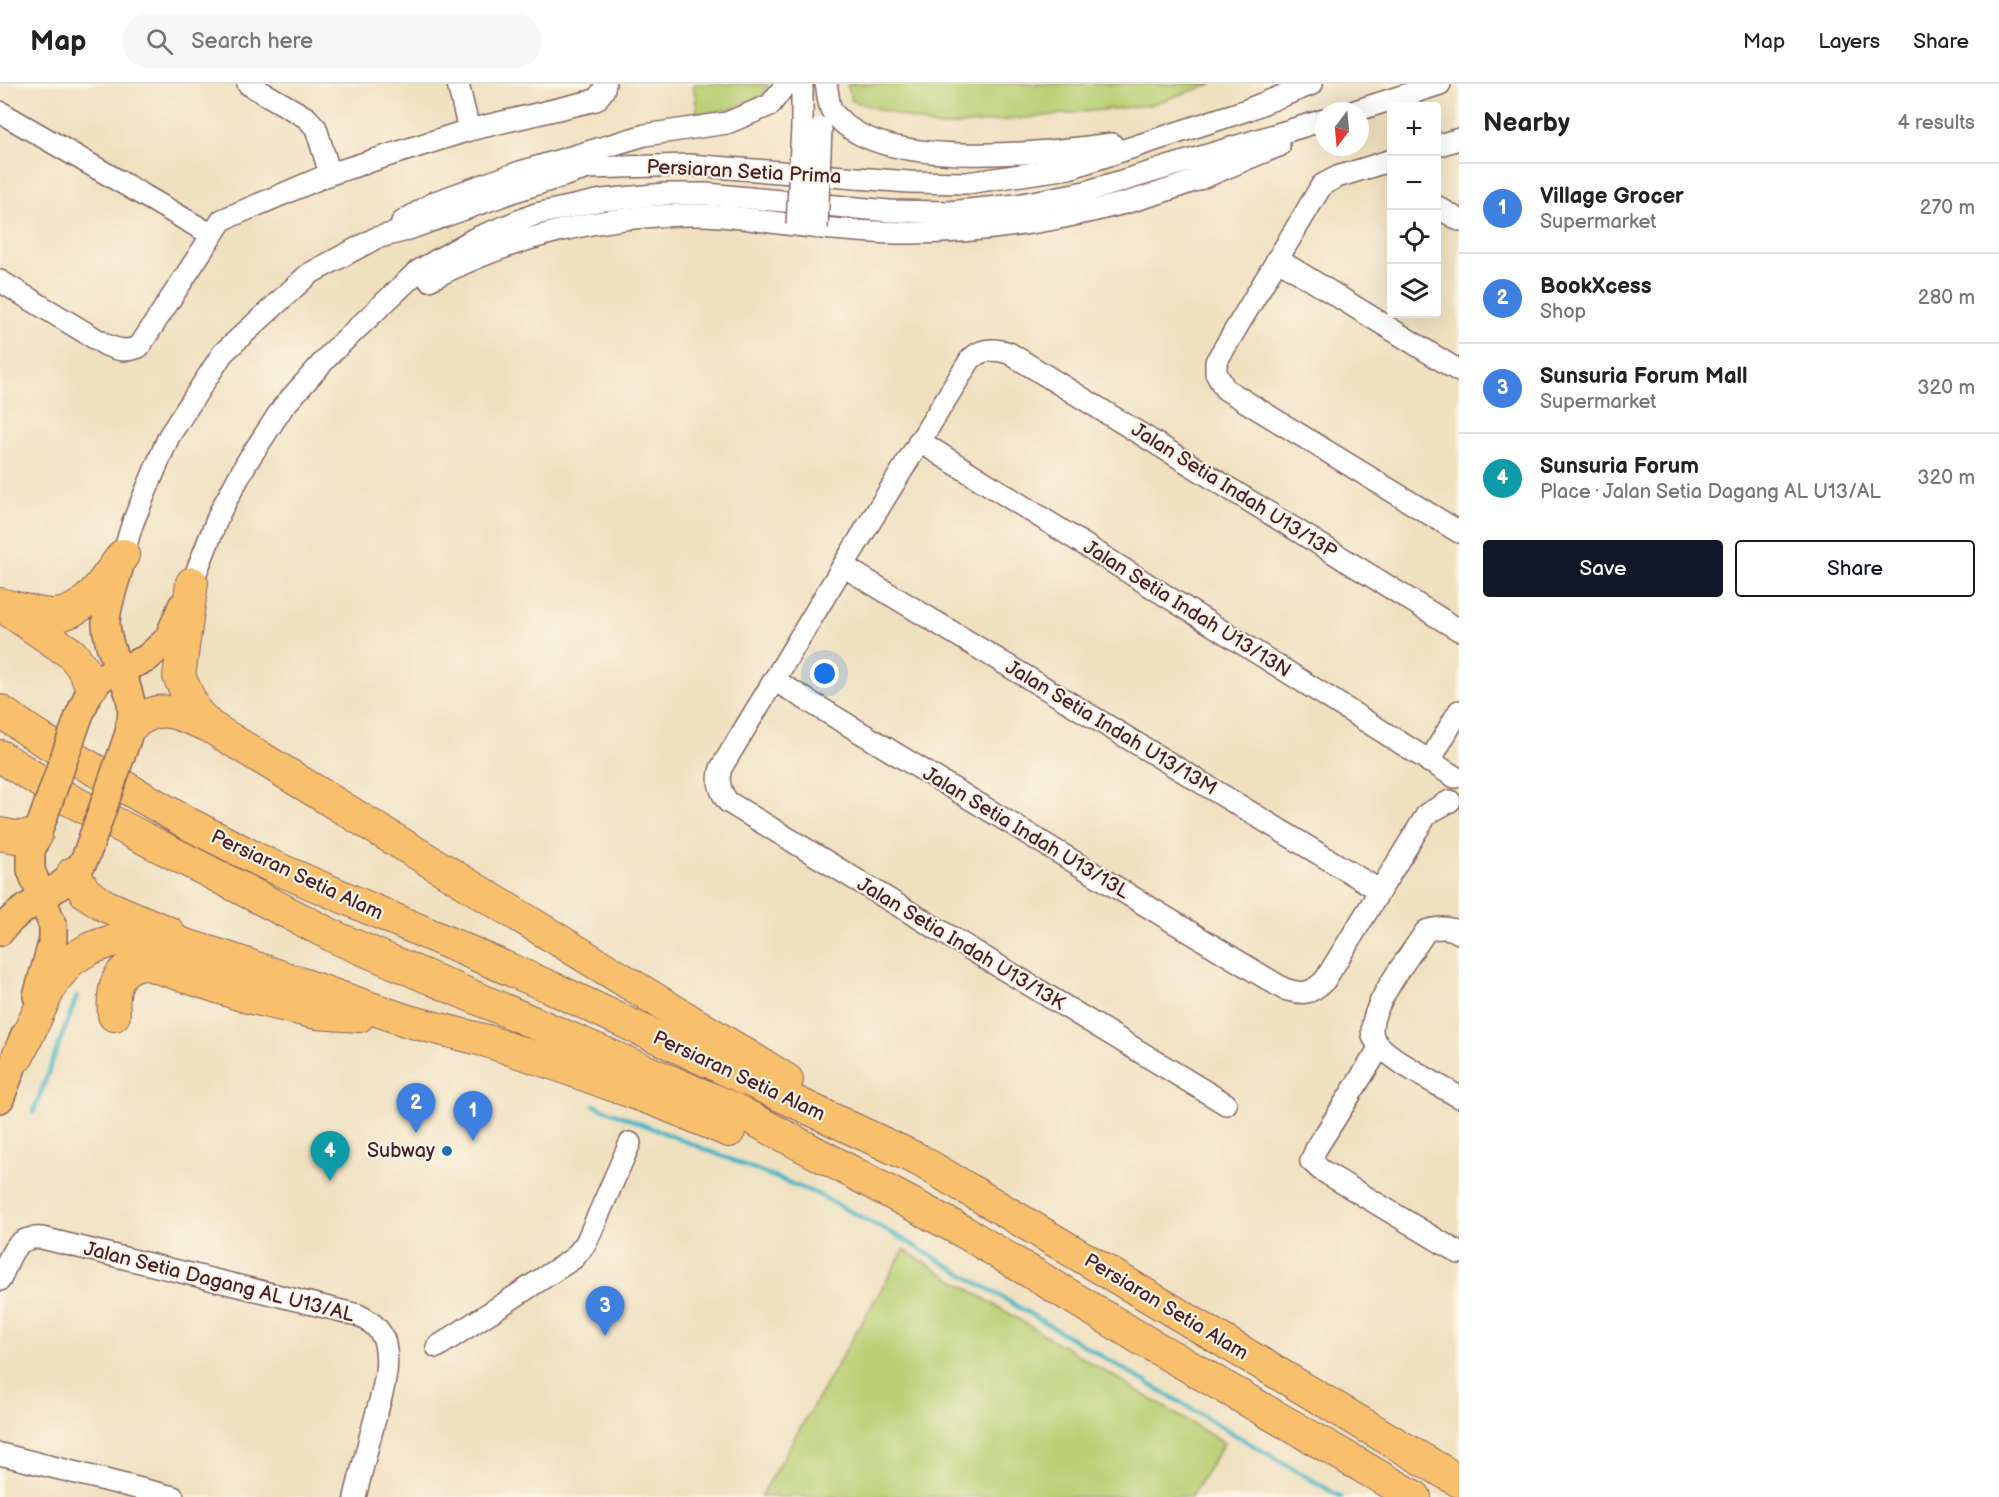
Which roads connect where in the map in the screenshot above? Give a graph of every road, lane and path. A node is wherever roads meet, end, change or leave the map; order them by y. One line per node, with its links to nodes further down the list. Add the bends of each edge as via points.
1 (248, 84): 21 (street, via 307,118 316,128)
2 (458, 84): 15 (street)
3 (786, 84): 26 (street, via 770,105 727,123 645,135 520,172 435,202)
4 (802, 84): 14 (street)
5 (824, 84): 14 (street); 17 (street, via 831,111 848,127 876,142 919,152 1054,152)
6 (1312, 84): 17 (street, Persiaran Setia Prima)
7 (1440, 84): 9 (street)
8 (600, 92): 15 (street)
9 (1397, 99): 10 (street); 11 (street)
10 (1369, 107)
11 (1369, 110)
12 (0, 112): 25 (street)
13 (1315, 123): 29 (street, Persiaran Setia Prima, via 1085,192 1017,205 949,212 890,211 707,194 602,200 536,214 474,239 418,271)
14 (812, 127): 24 (street, bridge)
15 (469, 130): 21 (street)
16 (1315, 132): 24 (street, via 1190,182 1066,217 1019,225 911,233)
17 (1169, 136): 26 (street, Persiaran Setia Prima, via 1068,168 967,183 689,165 588,168)
18 (1459, 139): 19 (street)
19 (1441, 145)
20 (1387, 162): 27 (street, via 1322,185)
21 (330, 174): 25 (street, via 222,220)
22 (1441, 209): 23 (street)
23 (1459, 220)
24 (807, 226): 29 (street, via 700,215 630,217 570,227 459,265)
25 (212, 235): 28 (street, via 139,347 129,351 106,345)
26 (376, 238): 33 (street, Persiaran Setia Prima, via 309,274 223,353 169,436)
27 (1277, 259): 30 (street); 32 (street, via 1216,362 1215,373 1225,389)
28 (0, 281)
29 (386, 301): 35 (street, Persiaran Setia Prima, via 332,352 283,407 246,462 220,512)
30 (1459, 371)
31 (919, 441): 34 (street); 37 (street, Jalan Setia Indah U13/13P, via 975,354 1009,352); 46 (street, Jalan Setia Indah U13/13N)
32 (1459, 532)
33 (123, 555): 36 (highway, via 86,602 74,610 54,616); 38 (main road, via 106,621 109,646)
34 (843, 566): 39 (street); 52 (street, Jalan Setia Indah U13/13M)
35 (192, 583): 38 (main road, via 168,639 146,659); 43 (highway, via 180,676 195,711)
36 (0, 604): 40 (highway, via 72,654)
37 (1459, 630)
38 (120, 669): 40 (main road); 44 (main road, via 130,694)
39 (774, 680): 52 (street, Jalan Setia Indah U13/13L, via 1296,993 1314,991 1325,980); 63 (street, Jalan Setia Indah U13/13K, via 721,768 720,786 728,802)
40 (92, 686): 49 (main road, bridge)
41 (0, 711): 65 (highway, Persiaran Setia Alam, via 40,739 267,864 550,987)
42 (1459, 711): 46 (street)
43 (209, 726): 44 (highway, via 172,712 154,711); 65 (highway)
44 (130, 732): 51 (main road, bridge, via 84,861)
45 (0, 756): 66 (highway, Persiaran Setia Alam, via 68,799 337,938 732,1108)
46 (1429, 762): 47 (street, Jalan Setia Indah U13/13N)
47 (1457, 776): 48 (street, via 1450,784)
48 (1454, 807): 52 (street, via 1427,814)
49 (39, 829): 50 (highway, via 16,837); 53 (main road, via 31,851 31,870)
50 (0, 834)
51 (73, 873): 53 (main road); 56 (highway, via 86,893 106,906)
52 (1379, 890)
53 (42, 898): 54 (main road, via 20,910); 60 (main road, via 53,926 53,940)
54 (0, 932)
55 (1459, 933): 59 (street, via 1437,927 1426,931 1381,999 1372,1025)
56 (228, 958): 58 (highway); 60 (highway, via 163,938 121,938 92,948 71,960 52,983)
57 (114, 1015): 58 (highway, via 116,983 125,970 146,963 248,997 316,1013)
58 (408, 1021): 66 (highway, via 487,1041 662,1103)
59 (1376, 1042): 61 (street, via 1397,1060); 67 (street, via 1311,1161)
60 (18, 1056): 62 (main road)
61 (1459, 1097)
62 (0, 1099)
63 (1226, 1104)
64 (630, 1143): 69 (street, via 586,1243 574,1258)
65 (919, 1161): 71 (highway, Persiaran Setia Alam)
66 (964, 1232): 74 (highway, via 986,1259); 75 (highway, Persiaran Setia Alam)
67 (1459, 1253)
68 (0, 1280): 73 (street, Jalan Setia Dagang AL U13/AL, via 14,1249 26,1238 42,1238 370,1320 385,1342 385,1383)
69 (437, 1347)
70 (0, 1454): 72 (street)
71 (1459, 1481)
72 (173, 1497)
73 (355, 1497)
74 (1389, 1497)
75 (1415, 1497)

